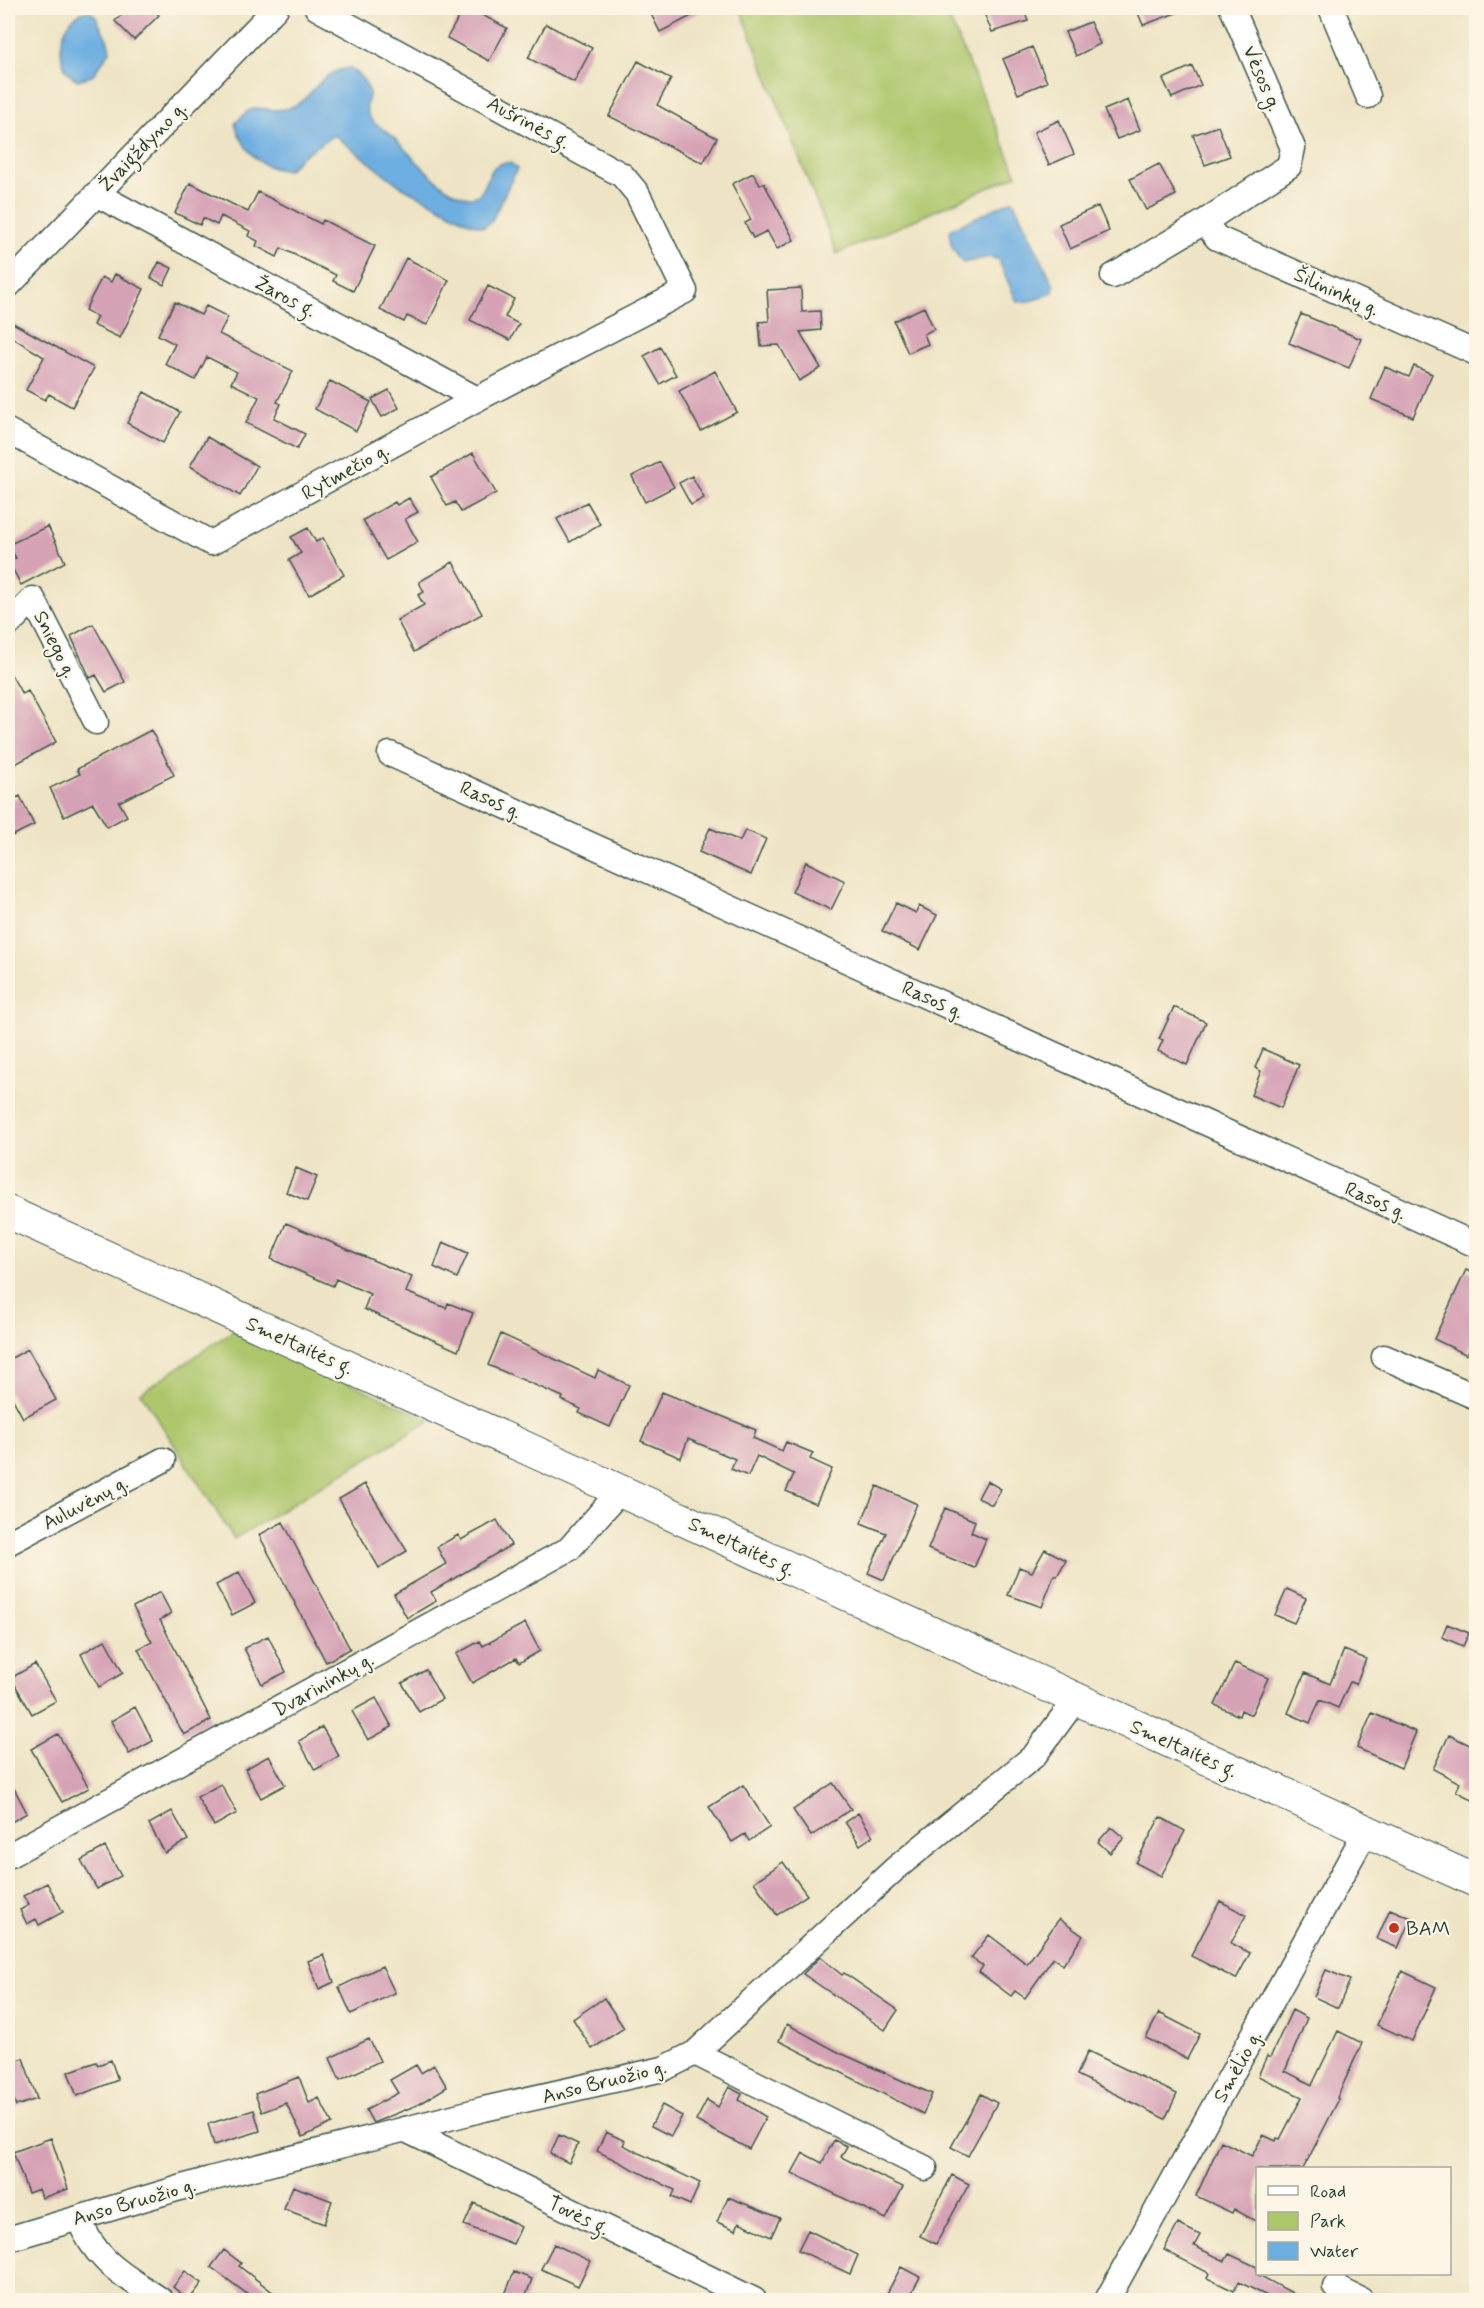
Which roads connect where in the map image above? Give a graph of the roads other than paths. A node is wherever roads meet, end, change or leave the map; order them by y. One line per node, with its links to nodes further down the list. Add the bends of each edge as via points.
1 (276, 8): 6 (street, Žvaigždyno g.)
2 (317, 8): 10 (street, Aušrinės g., via 622,175 637,194)
3 (1232, 8): 7 (street, Vėsos g., via 1293,148 1289,166)
4 (1331, 8): 5 (street)
5 (1368, 96)
6 (96, 194): 9 (street, Žvaigždyno g.); 12 (street, Žaros g.)
7 (1204, 222): 8 (street); 11 (street, Šilininkų g., via 1217,238)
8 (1113, 276)
9 (8, 286)
10 (685, 291): 12 (street, Rytmečio g.)
11 (1476, 353)
12 (477, 399): 13 (street, Rytmečio g., via 210,543)
13 (8, 431)
14 (8, 625): 15 (street, Sniego g., via 33,599)
15 (96, 722)
16 (390, 754): 18 (street, Rasos g.)
17 (8, 1212): 22 (main road, Smeltaitės g.)
18 (1476, 1245)
19 (1384, 1357): 20 (street)
20 (1476, 1397)
21 (163, 1460): 23 (street, Auluvėnų g.)
22 (620, 1491): 24 (main road, Smeltaitės g.); 26 (street, Dvarininkų g., via 569,1550)
23 (8, 1543)
24 (1076, 1699): 25 (main road, Smeltaitės g.); 28 (street, Anso Bruožio g., via 1034,1756 896,1868)
25 (1366, 1831): 27 (main road, Smeltaitės g.); 36 (street, Smėlio g.)
26 (8, 1856)
27 (1476, 1881)
28 (695, 2053): 29 (street, Anso Bruožio g., via 663,2069); 30 (street)
29 (404, 2129): 31 (street, Anso Bruožio g.); 35 (street, Tovės g.)
30 (925, 2168)
31 (79, 2217): 32 (street, Anso Bruožio g.); 34 (street, via 83,2231 101,2258)
32 (8, 2239)
33 (1335, 2287): 37 (street)
34 (160, 2301)
35 (754, 2301)
36 (1107, 2301)
37 (1361, 2301)

